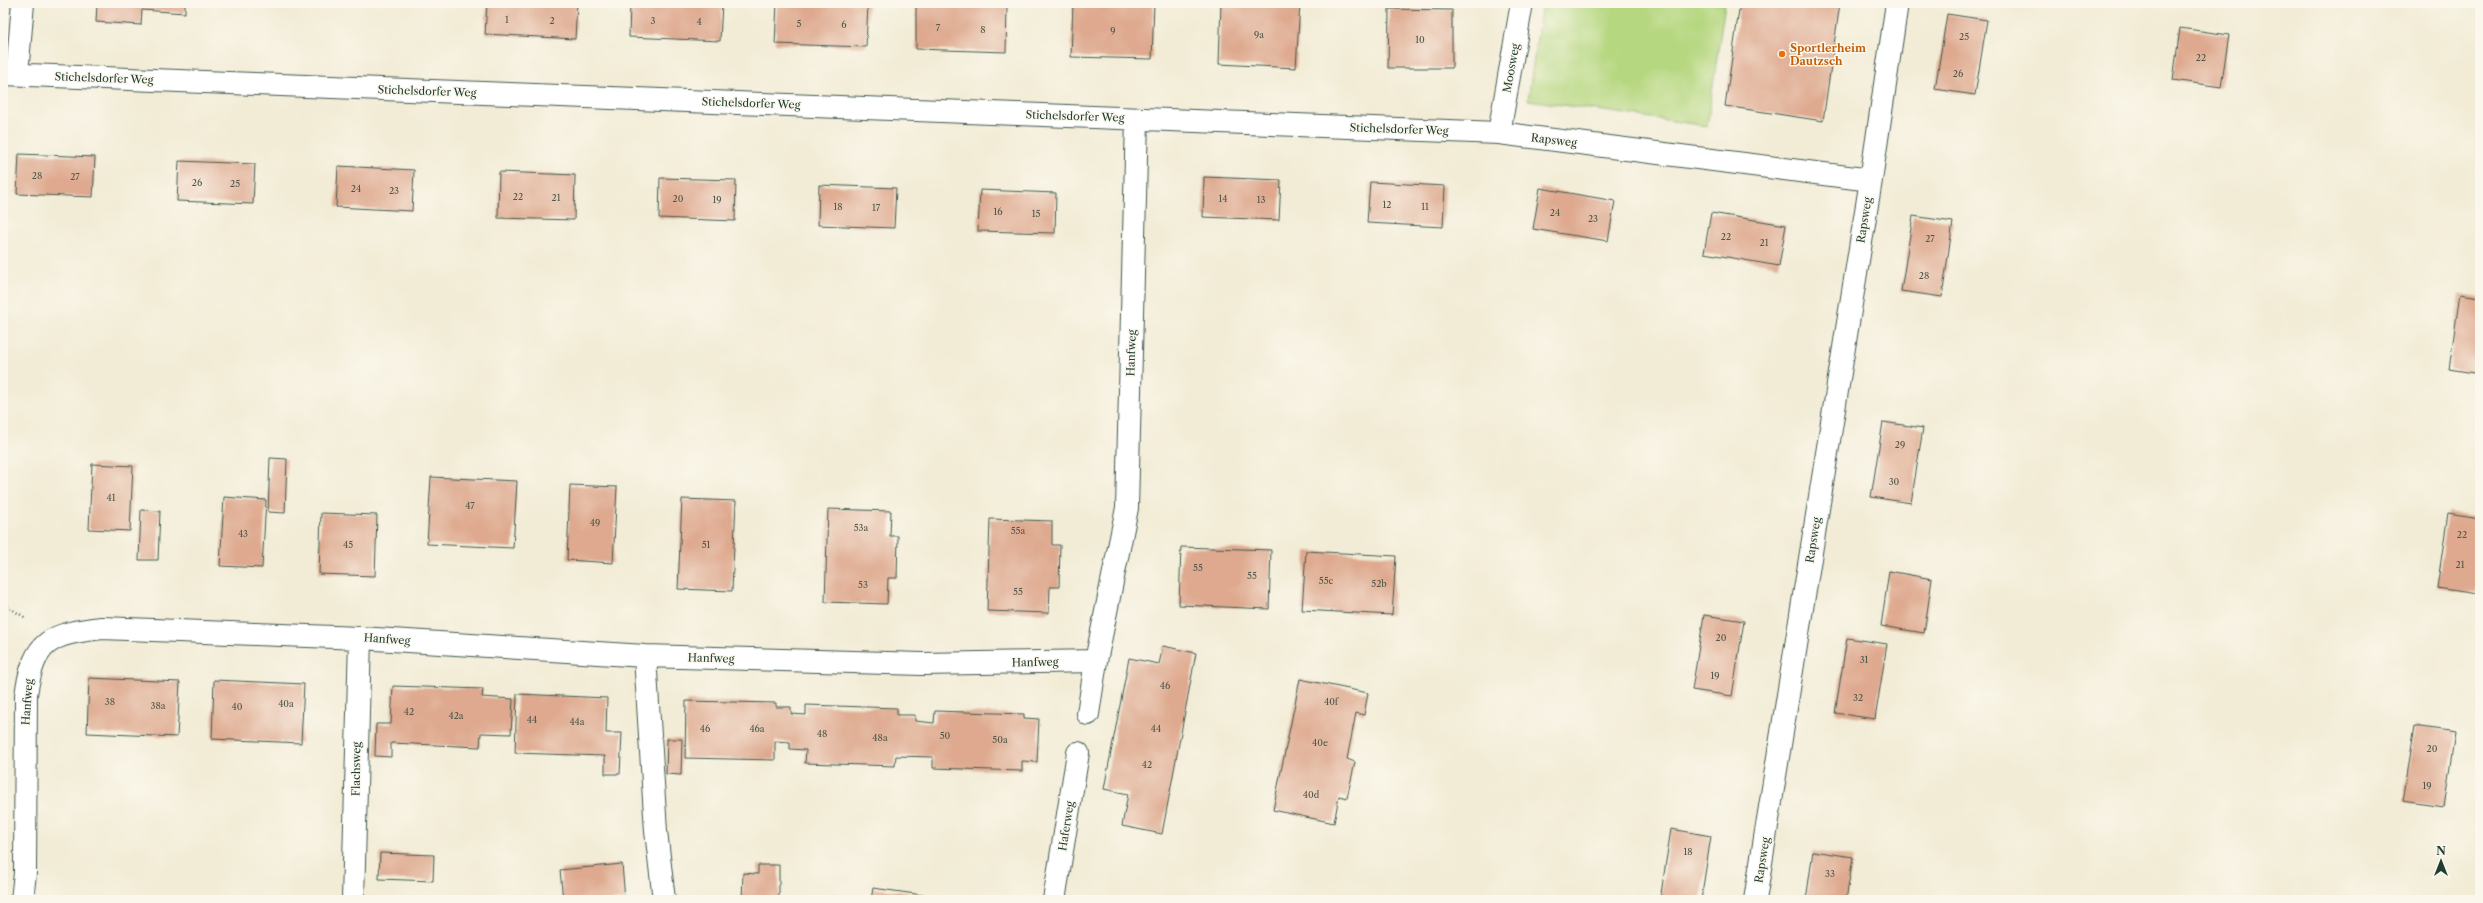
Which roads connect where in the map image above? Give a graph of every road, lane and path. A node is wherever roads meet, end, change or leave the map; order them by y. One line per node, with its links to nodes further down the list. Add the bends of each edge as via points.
1 (23, 3): 4 (street)
2 (1522, 3): 6 (street, Moosweg)
3 (1897, 3): 7 (street, Rapsweg)
4 (10, 74): 5 (street, Stichelsdorfer Weg)
5 (1137, 119): 6 (street, Stichelsdorfer Weg); 10 (street, Hanfweg, via 1126,508)
6 (1499, 134): 7 (street, Rapsweg)
7 (1871, 180): 17 (street, Rapsweg)
8 (360, 638): 9 (street, Hanfweg); 13 (street, Hanfweg, via 102,628 72,632 54,638 44,645 35,658 29,674 26,695 25,873); 14 (street, Flachsweg)
9 (645, 656): 10 (street, Hanfweg, via 922,664); 15 (street, via 656,830)
10 (1096, 661): 11 (street)
11 (1088, 714)
12 (1078, 753): 16 (street, Haferweg)
13 (22, 900)
14 (353, 900)
15 (664, 900)
16 (1054, 900)
17 (1755, 900)

